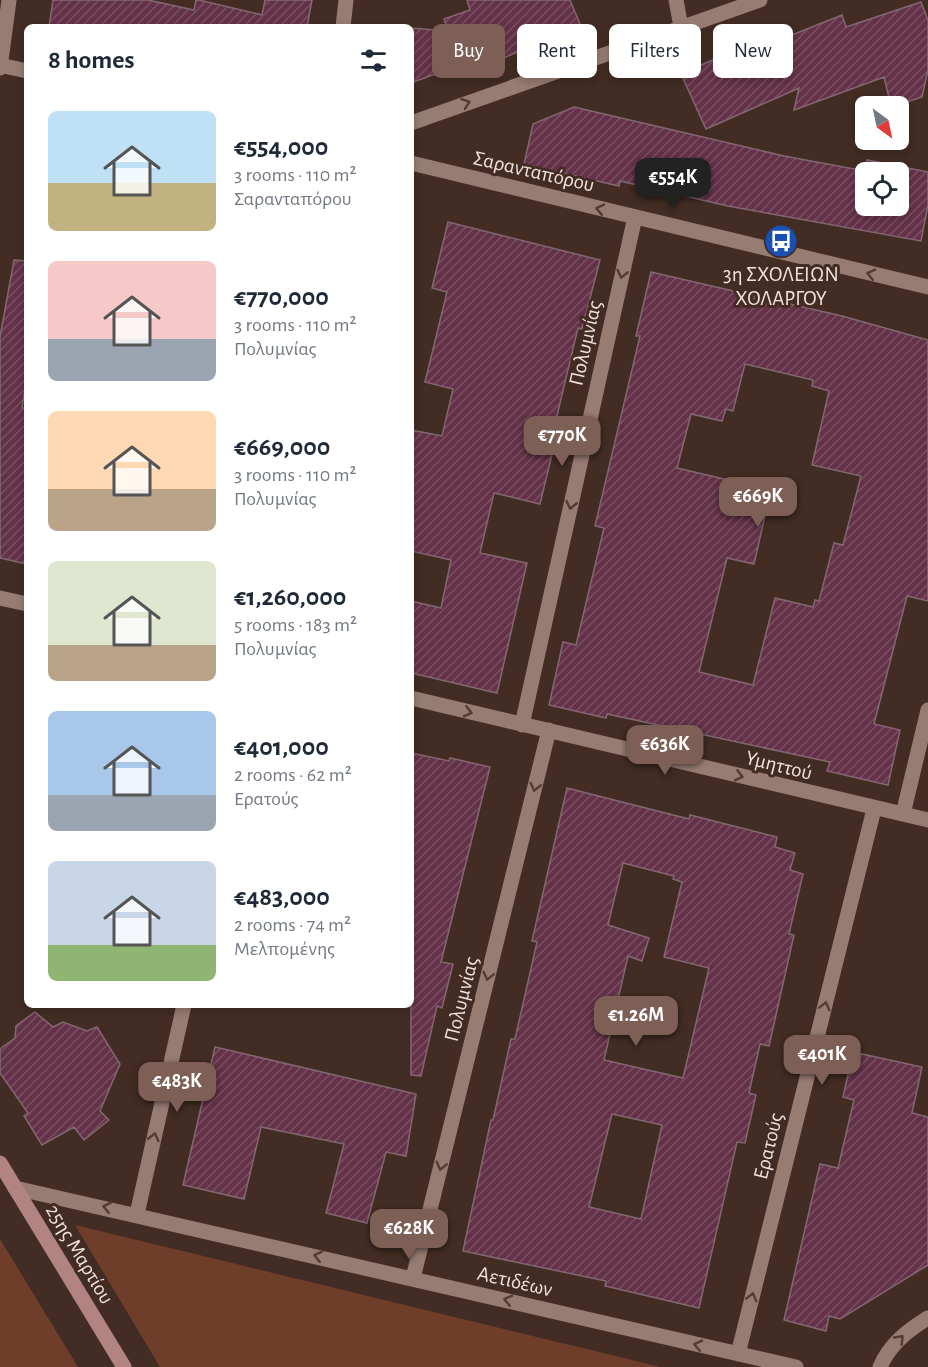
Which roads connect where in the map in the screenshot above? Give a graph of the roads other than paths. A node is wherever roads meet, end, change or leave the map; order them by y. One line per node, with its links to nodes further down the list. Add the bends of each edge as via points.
1 (9, 0): 9 (street)
2 (346, 0): 5 (street)
3 (676, 0): 6 (street)
4 (760, 0): 7 (street)
5 (343, 24)
6 (680, 24)
7 (690, 24)
8 (609, 53): 11 (street, one-way to 8)
9 (0, 66): 10 (street)
10 (24, 70)
11 (414, 122)
12 (414, 165): 13 (street, Σαρανταπόρου, one-way to 12)
13 (635, 217): 14 (street, Σαρανταπόρου, one-way to 13); 19 (street, Πολυμνίας, one-way to 19)
14 (928, 287)
15 (0, 598): 16 (street)
16 (24, 603)
17 (414, 699): 19 (street, Υμηττού, one-way to 19)
18 (928, 710): 22 (street)
19 (522, 725): 20 (street, Υμηττού)
20 (549, 730): 21 (street, Υμηττού, one-way to 21); 28 (street, Πολυμνίας, one-way to 28)
21 (874, 809): 22 (street, Υμηττού); 30 (street, Ερατούς, one-way to 21)
22 (903, 814): 23 (street, Υμηττού)
23 (928, 820)
24 (183, 1008): 27 (street, one-way to 24)
25 (0, 1163): 26 (street, 25ης Μαρτίου)
26 (15, 1188): 27 (street, Αετιδέων, one-way to 26); 31 (street, 25ης Μαρτίου)
27 (136, 1214): 28 (street, Αετιδέων, one-way to 27)
28 (413, 1278): 30 (street, Αετιδέων, one-way to 28)
29 (928, 1318): 33 (street, one-way to 29, via 885,1355 904,1334)
30 (738, 1354): 32 (street, Αετιδέων)
31 (124, 1367)
32 (796, 1367)
33 (880, 1367)

